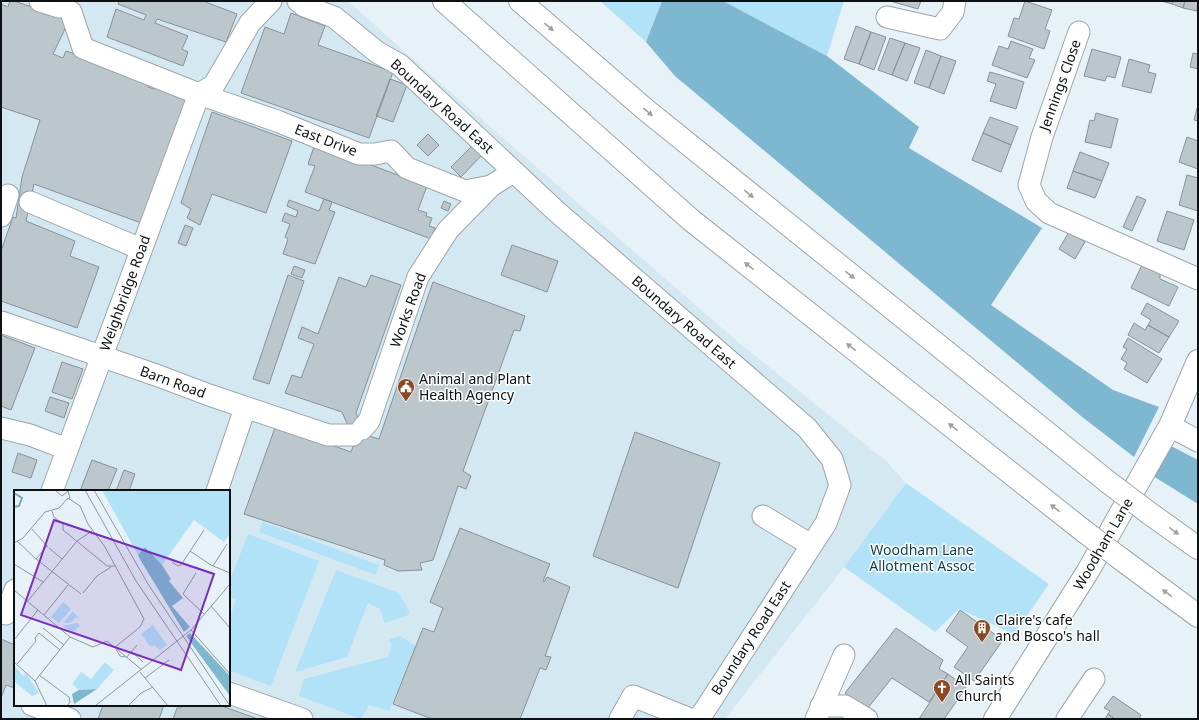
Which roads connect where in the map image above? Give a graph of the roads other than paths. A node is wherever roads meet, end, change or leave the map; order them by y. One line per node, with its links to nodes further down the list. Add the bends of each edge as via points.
1 (271, 1): 9 (street, via 250,23 214,85)
2 (298, 1): 10 (street, Boundary Road East, via 304,6 334,17 377,52 400,66)
3 (444, 1): 31 (main road, one-way to 3, bridge, via 1085,532 691,220)
4 (520, 1): 28 (main road, one-way to 28, bridge, via 652,115 1108,482)
5 (955, 1): 7 (street, via 953,12 940,29)
6 (57, 7): 9 (street, via 83,48)
7 (887, 17)
8 (1079, 32): 15 (street, Jennings Close, via 1042,137 1029,185 1036,201 1049,213)
9 (199, 94): 11 (street, East Drive, via 277,121 359,154 391,151 407,168 465,191); 14 (street, Weighbridge Road)
10 (514, 172): 11 (street, East Drive); 27 (street, Boundary Road East, via 584,236 807,428 832,459 840,485 826,523)
11 (491, 186): 19 (street, Works Road, via 448,230 418,277 369,421 357,432 328,435)
12 (14, 196): 13 (street); 14 (street)
13 (1, 216)
14 (141, 250): 17 (street, Weighbridge Road)
15 (1198, 279)
16 (1, 322): 17 (street, Barn Road)
17 (102, 357): 19 (street, Barn Road); 23 (street, Weighbridge Road)
18 (1198, 361): 20 (main road, Woodham Lane)
19 (245, 408): 25 (street)
20 (1170, 426): 22 (street); 45 (main road, Woodham Lane, via 1081,583)
21 (1, 428): 23 (street, via 30,435)
22 (1198, 441)
23 (67, 449): 24 (street, Weighbridge Road)
24 (52, 490)
25 (217, 490)
26 (763, 516): 27 (street)
27 (812, 545): 43 (street, Boundary Road East)
28 (1198, 548)
29 (14, 593): 30 (street)
30 (7, 614)
31 (1198, 616)
32 (844, 656): 37 (street)
33 (1094, 679): 46 (street)
34 (230, 693): 40 (street)
35 (35, 706): 38 (street)
36 (80, 706): 39 (street)
37 (818, 712): 44 (street, via 845,706)
38 (70, 719)
39 (74, 719)
40 (302, 719)
41 (620, 719): 42 (street, via 633,696)
42 (690, 719)
43 (699, 719)
44 (867, 719)
45 (994, 719)
46 (1067, 719)

